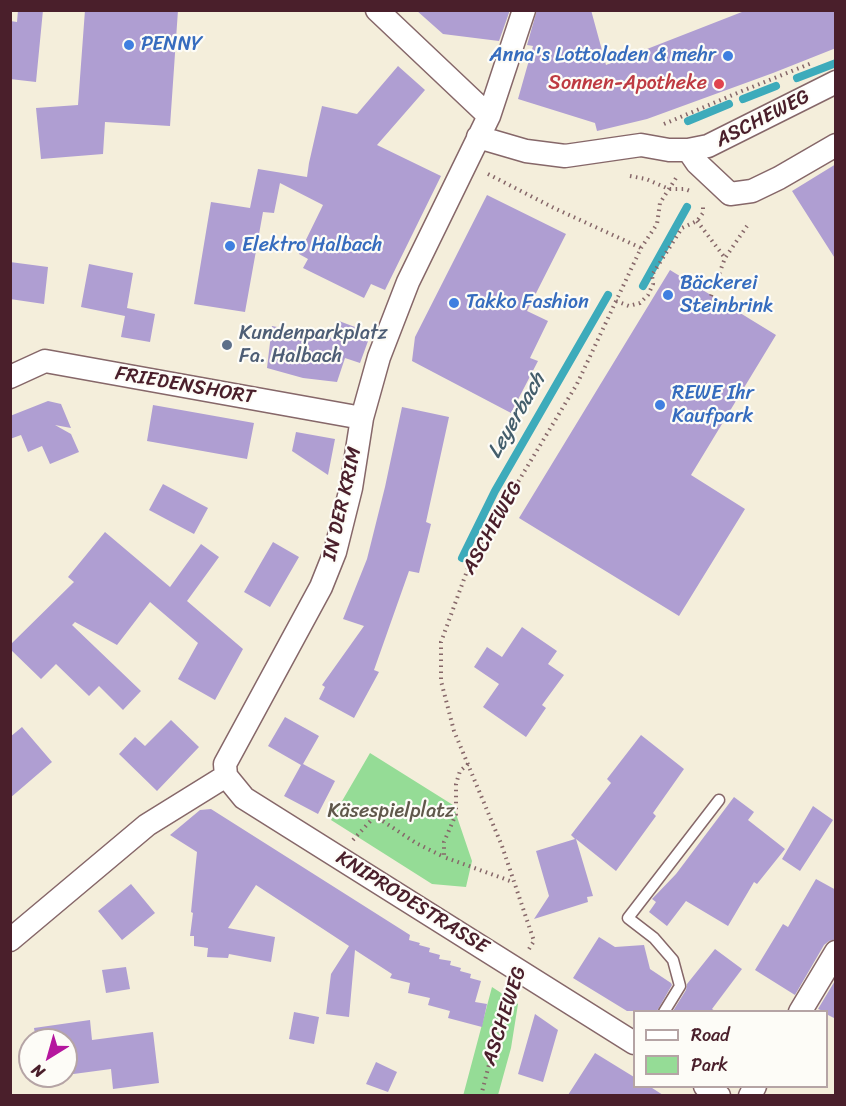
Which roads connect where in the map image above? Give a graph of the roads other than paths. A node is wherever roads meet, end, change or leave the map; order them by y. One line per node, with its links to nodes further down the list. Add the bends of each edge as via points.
1 (377, 10): 4 (street)
2 (524, 10): 4 (street, IN DER KRIM)
3 (836, 82): 7 (street, ASCHEWEG, via 708,146)
4 (489, 116): 5 (street, IN DER KRIM)
5 (478, 137): 7 (street, ASCHEWEG, via 526,151 566,156 641,145); 9 (street, IN DER KRIM, via 408,282 379,357)
6 (836, 146): 7 (street, ASCHEWEG, via 752,191 730,194)
7 (683, 150)
8 (10, 377): 9 (street, FRIEDENSHORT, via 45,361)
9 (362, 418): 10 (street, IN DER KRIM, via 351,488 335,552 321,587 225,764)
10 (225, 776): 12 (street, via 147,825); 16 (street, KNIPRODESTRASSE, via 244,798)
11 (719, 800): 14 (lane, via 628,918 654,938 673,960 680,986)
12 (10, 940)
13 (836, 952): 15 (street)
14 (665, 1010)
15 (801, 1010)
16 (633, 1041)

